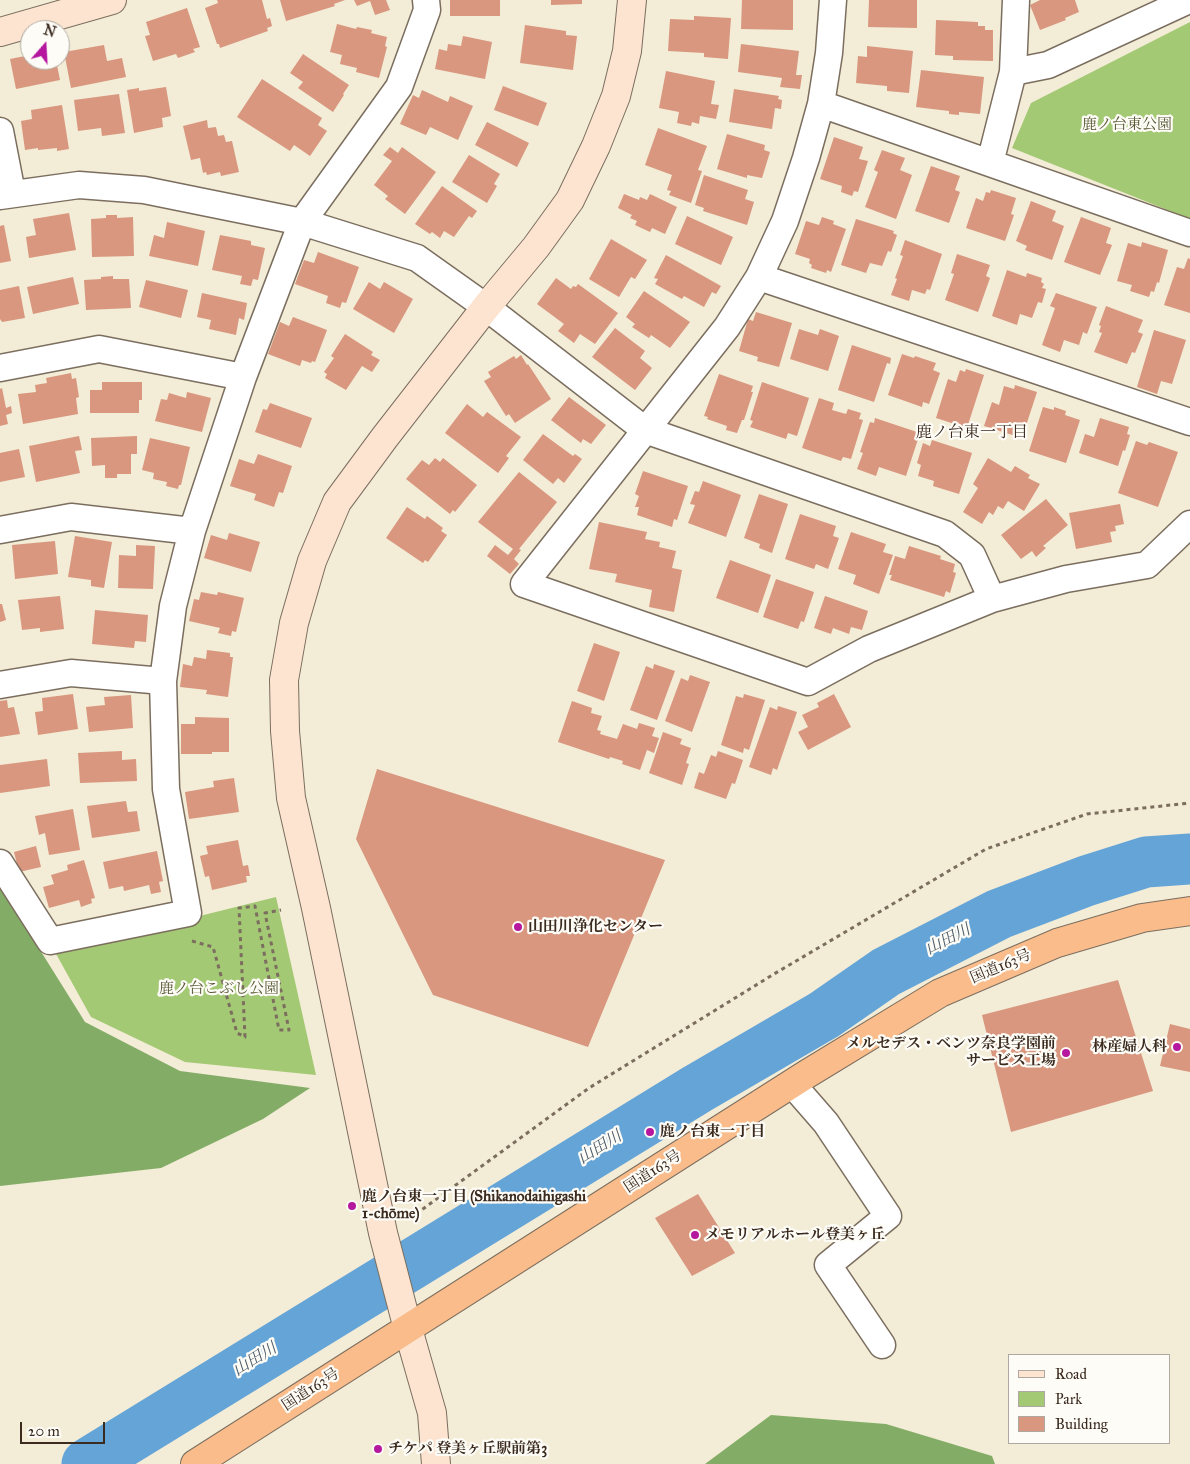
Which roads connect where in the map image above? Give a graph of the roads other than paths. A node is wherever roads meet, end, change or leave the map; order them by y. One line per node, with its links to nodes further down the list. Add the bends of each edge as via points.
1 (426, 0): 13 (street, via 427,10 398,87)
2 (632, 0): 16 (street, via 625,60 616,96 596,146 570,200)
3 (833, 0): 9 (street)
4 (1016, 0): 8 (street)
5 (1189, 0): 8 (street, via 1048,65)
6 (98, 2): 7 (street)
7 (0, 32)
8 (1013, 72): 11 (street)
9 (822, 104): 11 (street); 15 (street, via 785,221)
10 (0, 131): 12 (street)
11 (990, 163): 14 (street)
12 (6, 195): 13 (street, via 79,185 144,190)
13 (302, 222): 16 (street, via 417,258); 18 (street)
14 (1190, 233)
15 (759, 277): 19 (street); 20 (street, via 727,327)
16 (486, 307): 20 (street); 30 (street, via 337,502 312,561 294,623 284,680 291,798 382,1233)
17 (0, 368): 18 (street, via 98,349)
18 (243, 377): 23 (street)
19 (1190, 422)
20 (645, 430): 24 (street, via 945,534 972,555); 24 (street, via 524,584 808,682 870,649)
21 (1190, 524): 24 (street, via 1147,565 1066,579)
22 (0, 530): 23 (street, via 70,516)
23 (192, 531): 25 (street, via 173,606)
24 (992, 599)
25 (163, 681): 26 (street, via 71,673); 27 (street, via 166,789 188,913 50,941)
26 (0, 686)
27 (0, 863)
28 (1190, 911): 29 (highway, 国道163号, via 1142,918 1057,943 940,993)
29 (792, 1084): 30 (highway, 国道163号); 31 (street, via 826,1123 888,1216 828,1265)
30 (408, 1329): 32 (highway, 国道163号); 33 (street, via 432,1413)
31 (882, 1346)
32 (195, 1464)
33 (436, 1464)

